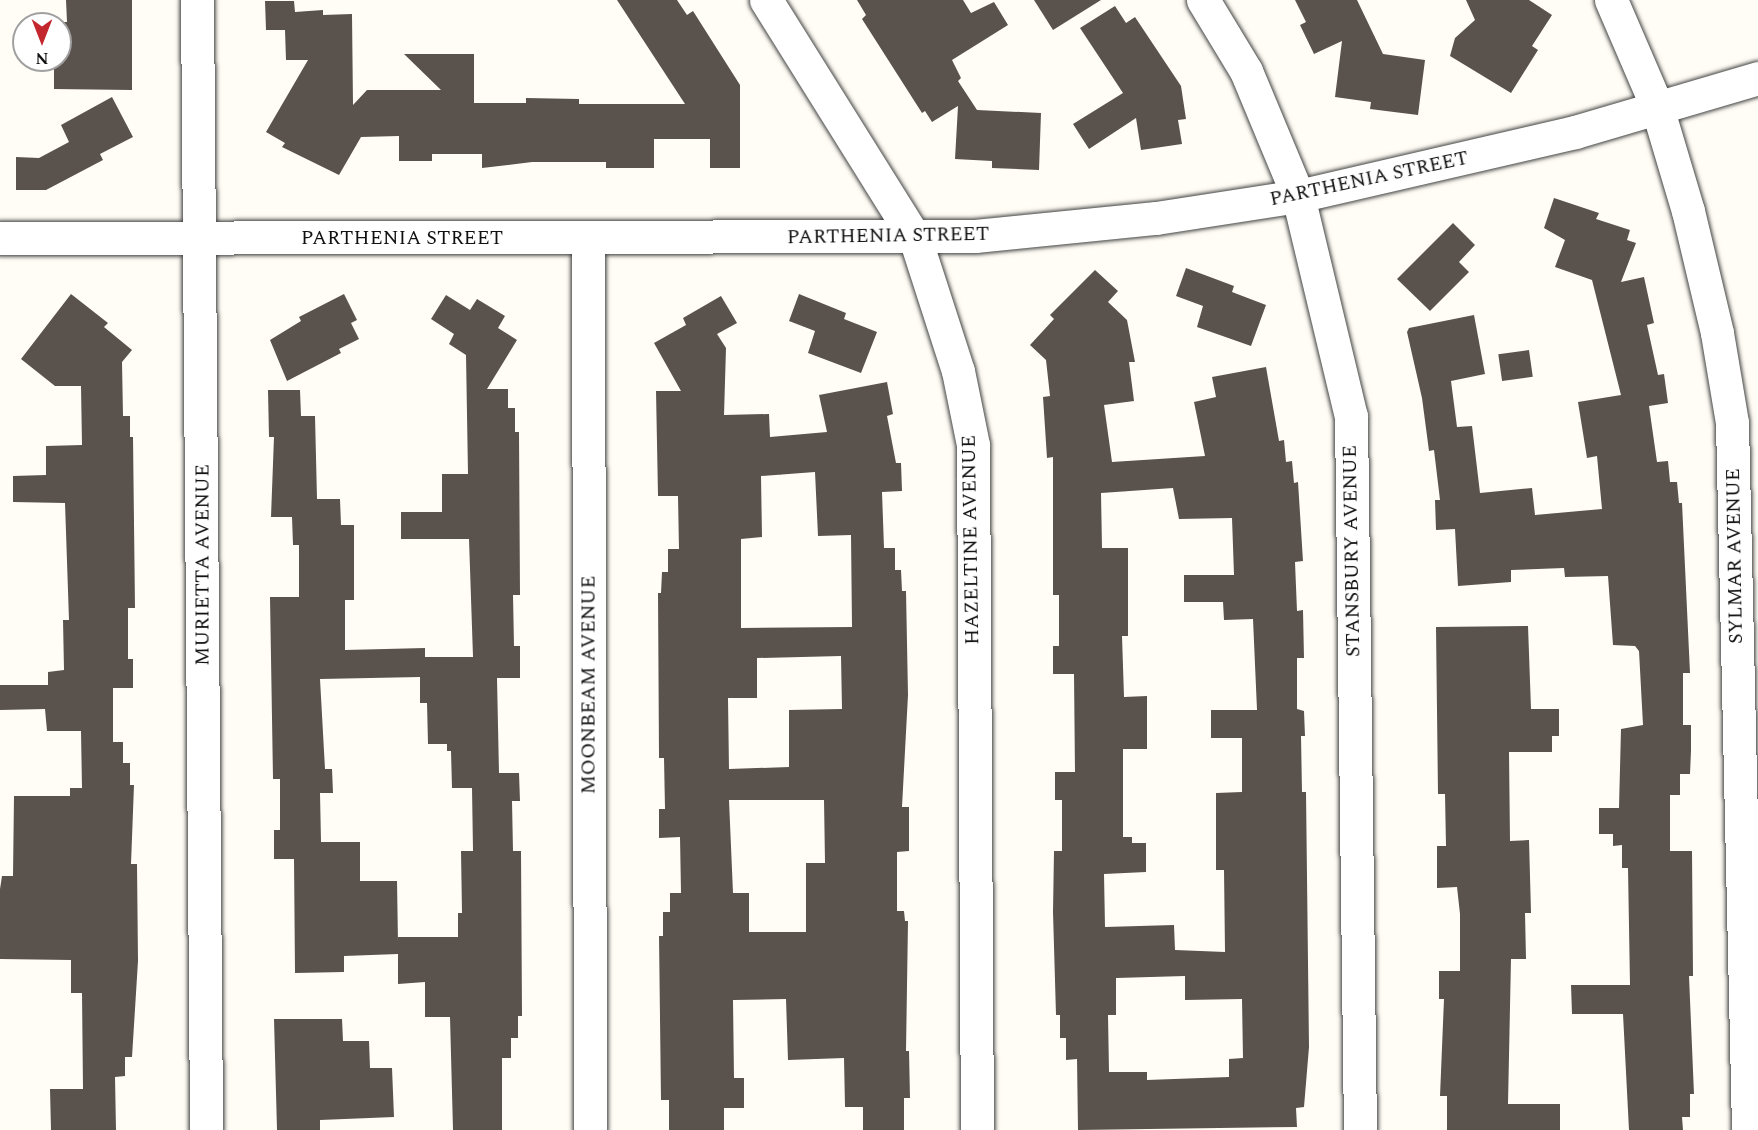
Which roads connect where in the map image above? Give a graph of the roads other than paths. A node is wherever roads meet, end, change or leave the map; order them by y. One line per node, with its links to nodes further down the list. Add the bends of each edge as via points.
1 (197, 0): 8 (street, MURIETTA AVENUE)
2 (766, 0): 10 (street, HAZELTINE AVENUE)
3 (1203, 0): 7 (street, STANSBURY AVENUE, via 1246,70)
4 (1611, 0): 6 (street, SYLMAR AVENUE)
5 (1758, 78): 6 (street, PARTHENIA STREET)
6 (1658, 107): 7 (street, PARTHENIA STREET, via 1575,132); 16 (street, SYLMAR AVENUE, via 1717,333 1732,423)
7 (1298, 196): 10 (street, PARTHENIA STREET, via 1156,218); 15 (street, STANSBURY AVENUE, via 1351,416)
8 (201, 237): 9 (street, PARTHENIA STREET); 11 (street, PARTHENIA STREET); 12 (street, MURIETTA AVENUE)
9 (0, 238)
10 (915, 238): 11 (street, PARTHENIA STREET); 14 (street, HAZELTINE AVENUE, via 958,371 973,445)
11 (588, 240): 13 (street, MOONBEAM AVENUE)
12 (206, 1130)
13 (590, 1130)
14 (977, 1130)
15 (1360, 1130)
16 (1748, 1130)

